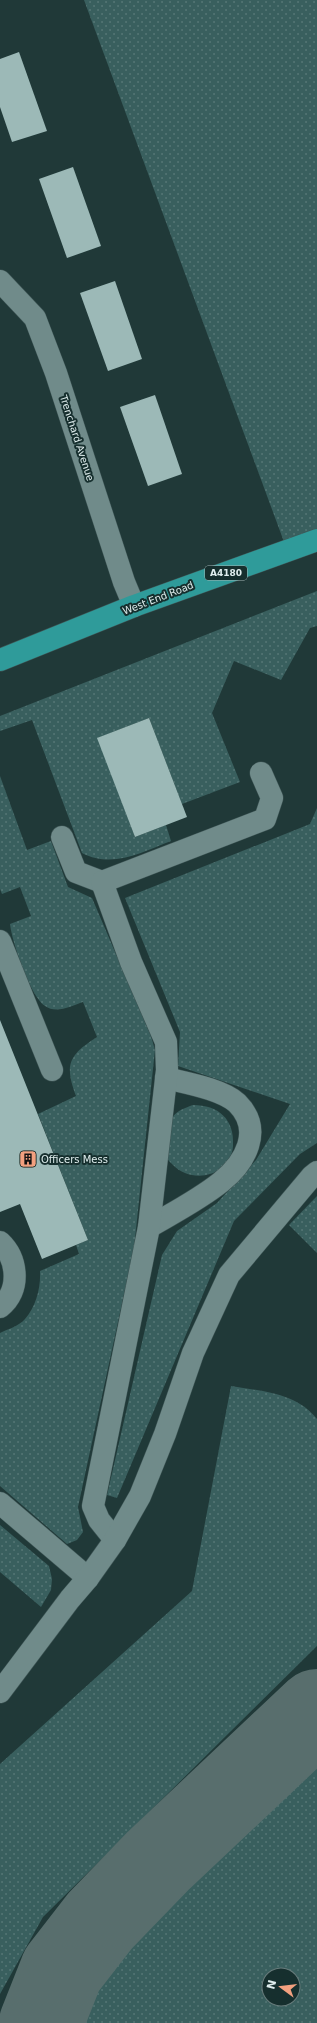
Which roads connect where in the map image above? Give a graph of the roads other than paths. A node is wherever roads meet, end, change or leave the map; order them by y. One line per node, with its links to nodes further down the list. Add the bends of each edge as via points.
1 (0, 281): 3 (street, Trenchard Avenue, via 35,318 59,380)
2 (317, 540): 3 (main road, West End Road / A4180)
3 (134, 606): 4 (main road, West End Road / A4180)
4 (0, 660)
5 (261, 773): 7 (street, via 272,798 265,819)
6 (62, 836): 7 (street, via 76,872)
7 (102, 882): 10 (street, via 131,962 166,1042)
8 (0, 941): 9 (street)
9 (52, 1070)
10 (166, 1078): 12 (street); 12 (street, via 222,1094 237,1103 251,1130 249,1148 236,1168 220,1182)
11 (317, 1172): 16 (street, via 228,1275 193,1353 140,1496)
12 (149, 1227): 16 (street, via 93,1506 99,1520)
13 (0, 1242): 14 (street, via 6,1248 14,1268 14,1285 10,1297)
14 (0, 1307)
15 (0, 1504): 17 (street)
16 (115, 1540): 17 (street)
17 (88, 1578): 18 (street)
18 (0, 1692)

